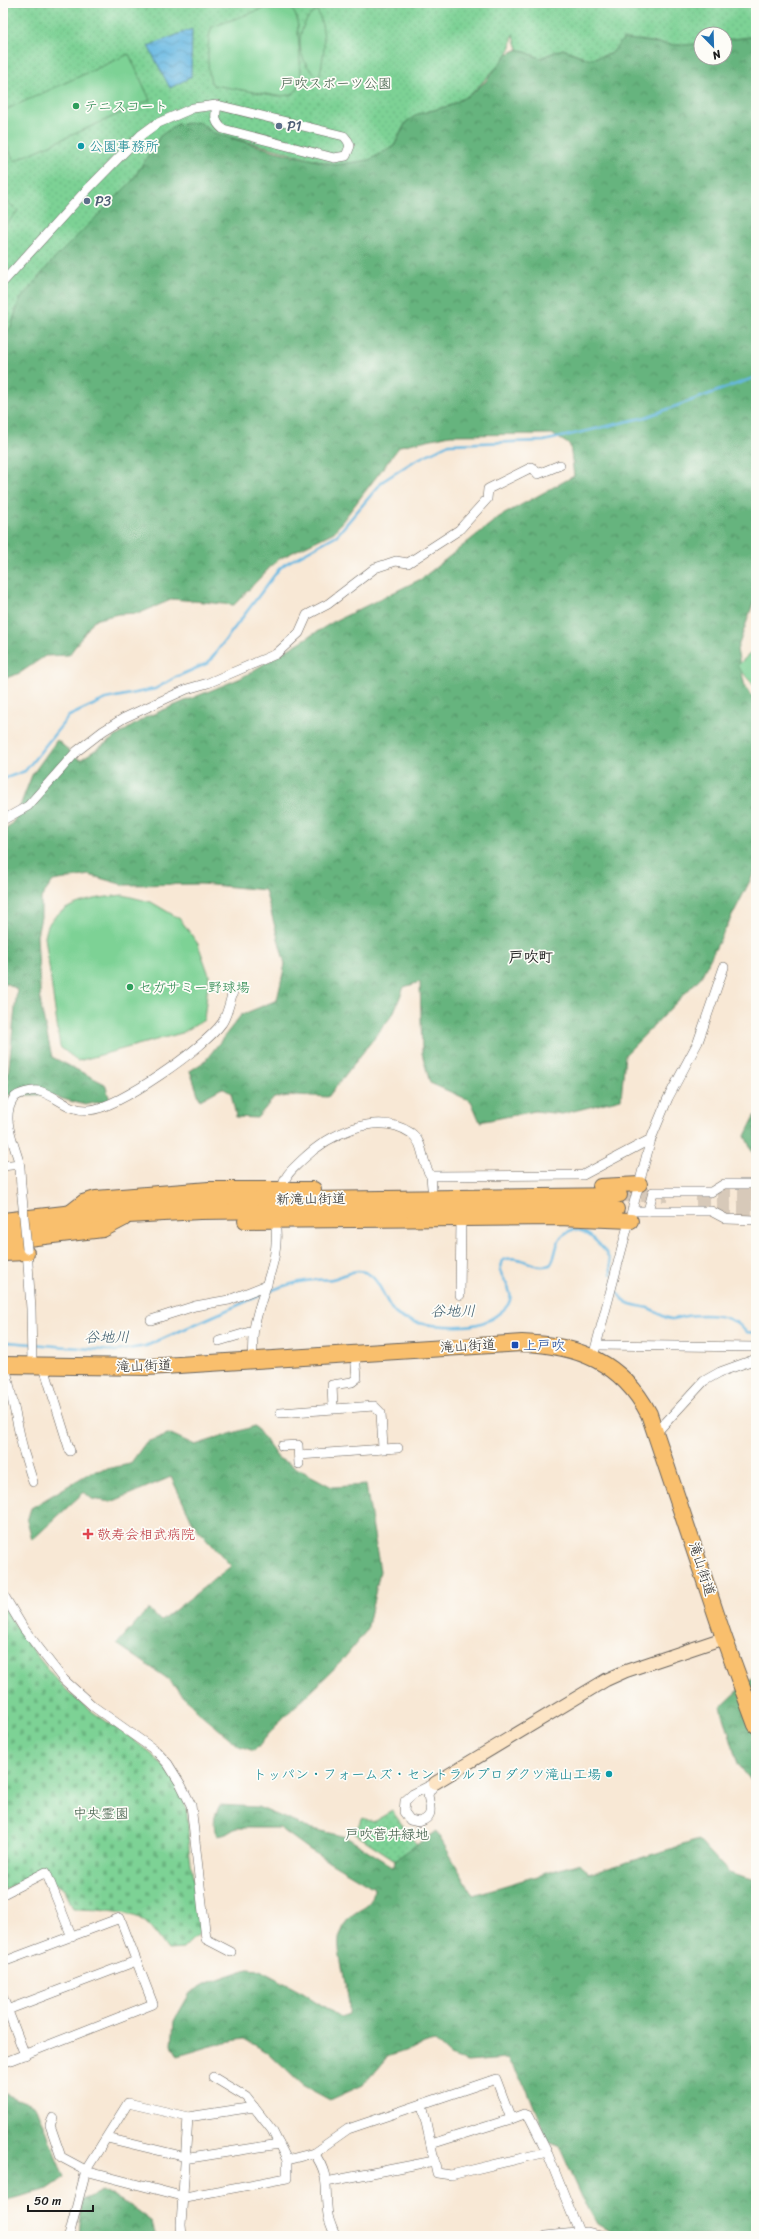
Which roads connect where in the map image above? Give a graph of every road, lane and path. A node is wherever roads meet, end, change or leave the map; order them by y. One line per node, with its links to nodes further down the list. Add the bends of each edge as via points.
1 (217, 105): 1 (street, via 216,119 223,128 334,158 346,156 348,152 348,141 344,136); 2 (street, via 193,108 156,124 142,135 81,196)
2 (3, 282)
3 (560, 465): 4 (street, via 538,474 532,467 488,489 487,499 458,530 408,563 396,561 375,568 328,604 307,615 299,633 276,654 208,683 187,689 124,718 103,731 77,752 28,806)
4 (3, 820)
5 (724, 967): 7 (street, via 698,1042 668,1098)
6 (234, 989): 8 (street, via 222,1022 202,1043 134,1091 112,1103 89,1110 64,1105 39,1091 19,1093 7,1114)
7 (651, 1139): 10 (street, via 583,1175); 11 (street)
8 (19, 1164): 9 (street); 27 (street, bridge)
9 (3, 1166)
10 (432, 1182): 11 (main road); 13 (main road); 13 (street, via 421,1148 413,1134 401,1128 371,1124 322,1143 284,1177)
11 (640, 1184): 20 (street)
12 (756, 1184): 16 (street, via 724,1184 711,1192 653,1192)
13 (282, 1189): 18 (main road, via 209,1190 96,1198 83,1202)
14 (620, 1195): 18 (main road, 新滝山街道, via 230,1200 135,1205)
15 (617, 1209): 17 (main road, 新滝山街道)
16 (648, 1211): 20 (street); 23 (street, via 711,1211 726,1219)
17 (200, 1212): 19 (main road, 新滝山街道); 24 (main road, via 226,1221)
18 (69, 1213): 22 (main road, 新滝山街道)
19 (128, 1216): 25 (main road, 新滝山街道); 26 (main road, via 102,1230)
20 (632, 1216): 21 (main road); 35 (street)
21 (461, 1219): 24 (main road); 30 (street)
22 (3, 1220)
23 (756, 1220)
24 (275, 1221): 29 (street, via 278,1238)
25 (3, 1231)
26 (3, 1242)
27 (27, 1251): 28 (main road); 39 (street)
28 (3, 1254)
29 (267, 1286): 31 (street, via 229,1300 195,1306); 32 (street)
30 (460, 1295)
31 (150, 1320)
32 (253, 1330): 33 (street); 38 (street)
33 (219, 1341)
34 (756, 1347): 35 (street)
35 (595, 1351): 36 (highway, 滝山街道, via 522,1343); 43 (highway, 滝山街道, via 634,1391 649,1414)
36 (355, 1353): 38 (highway, 滝山街道); 41 (street, via 357,1378 352,1382 332,1385)
37 (756, 1359): 43 (street, via 720,1372 704,1381)
38 (252, 1360): 39 (highway, 滝山街道, via 148,1367)
39 (36, 1361): 40 (highway, 滝山街道); 47 (street)
40 (4, 1365): 50 (street, via 23,1450)
41 (333, 1408): 42 (street); 45 (street, via 377,1408 381,1413)
42 (280, 1413)
43 (656, 1433): 52 (highway, 滝山街道)
44 (282, 1446): 48 (street, via 298,1445)
45 (383, 1448): 46 (street); 48 (street)
46 (398, 1448)
47 (70, 1450)
48 (299, 1455): 49 (street)
49 (299, 1464)
50 (33, 1482)
51 (3, 1594): 57 (street, via 24,1629 63,1679 94,1707 156,1751 168,1764 191,1805 194,1850 206,1939)
52 (724, 1638): 53 (highway, 滝山街道); 54 (street, via 606,1680)
53 (756, 1725)
54 (435, 1783): 54 (street, via 428,1794 432,1810 430,1815 419,1822 410,1820 404,1812 405,1801)
55 (3, 1894): 56 (street, via 46,1872)
56 (72, 1936): 58 (street, via 120,1918); 59 (street)
57 (231, 1952)
58 (136, 1961): 61 (street); 62 (street, via 153,2004)
59 (3, 1962)
60 (3, 1998): 61 (street)
61 (8, 2010): 62 (street)
62 (25, 2054): 63 (street)
63 (3, 2063)
64 (213, 2077): 66 (street, via 246,2097)
65 (422, 2104): 69 (street, via 496,2078); 72 (street); 74 (street, via 348,2130)
66 (254, 2107): 67 (street); 71 (street, via 272,2130)
67 (188, 2117): 70 (street, via 128,2103); 75 (street)
68 (53, 2118): 78 (street, via 50,2125 61,2157)
69 (511, 2119): 72 (street); 73 (street, via 524,2114 529,2116)
70 (107, 2138): 75 (street); 78 (street)
71 (279, 2144): 75 (street); 76 (street)
72 (431, 2144): 77 (street)
73 (547, 2152): 77 (street, via 451,2175 437,2173); 81 (street)
74 (314, 2153): 76 (street); 79 (street, via 323,2166)
75 (185, 2158): 80 (street)
76 (287, 2160): 80 (street, via 287,2178)
77 (434, 2161): 79 (street)
78 (86, 2170): 80 (street); 82 (street)
79 (326, 2182): 84 (street, via 328,2216)
80 (182, 2196): 83 (street)
81 (579, 2232): 85 (street); 86 (street)
82 (69, 2236)
83 (182, 2236)
84 (335, 2236)
85 (545, 2236)
86 (605, 2236)

